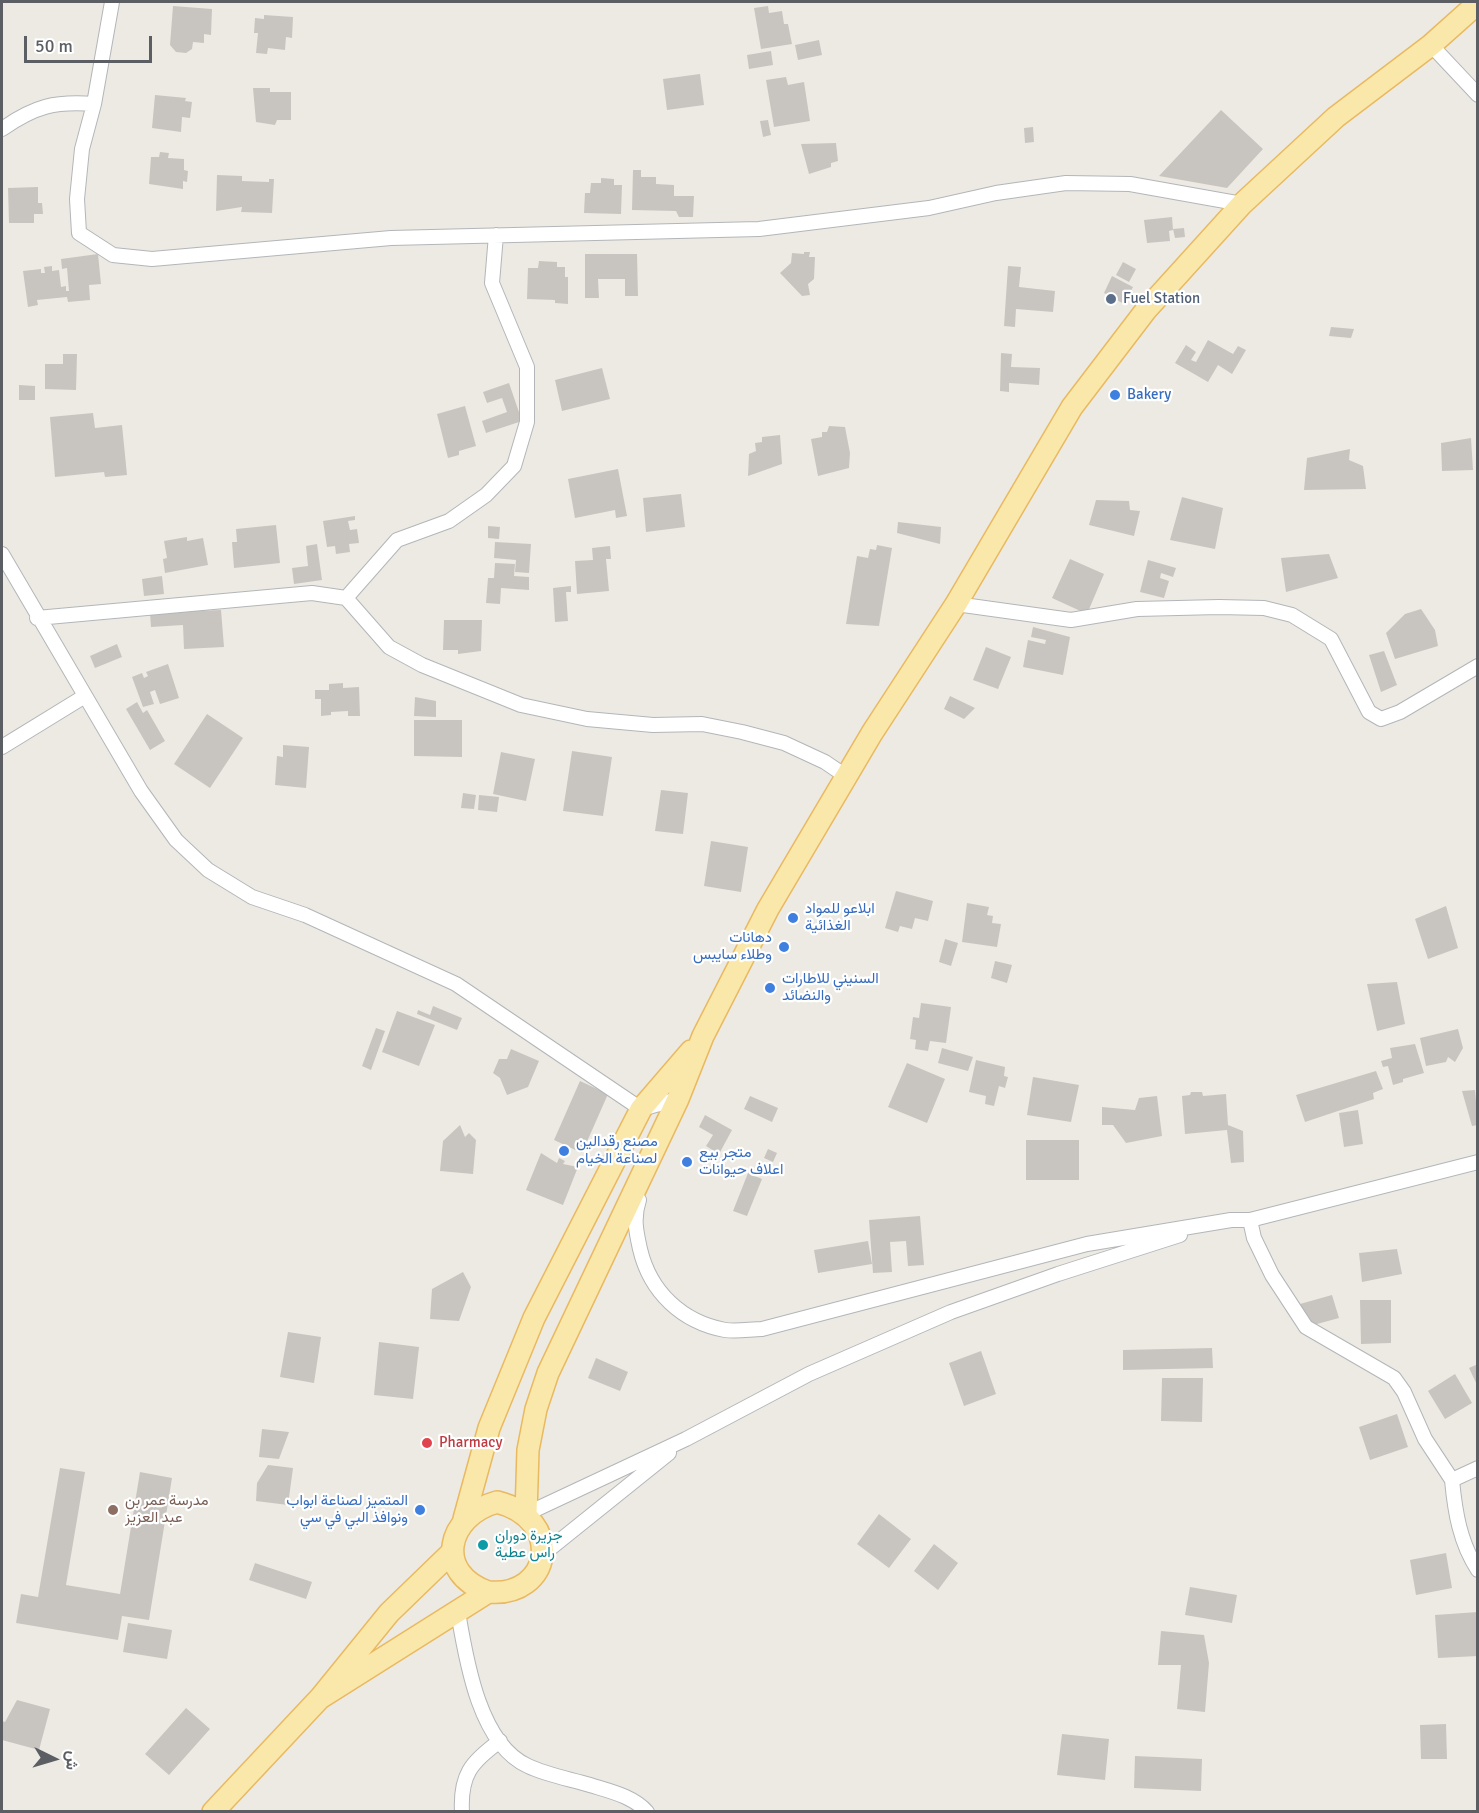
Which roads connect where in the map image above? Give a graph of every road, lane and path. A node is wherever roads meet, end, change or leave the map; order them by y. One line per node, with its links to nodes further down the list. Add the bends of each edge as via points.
1 (112, 2): 5 (street)
2 (1478, 3): 3 (main road)
3 (1431, 45): 4 (street); 7 (main road, via 1336,117)
4 (1478, 95)
5 (94, 104): 6 (street, via 63,102 33,109); 8 (street, via 82,149 76,199 79,233 113,255 152,260 391,238)
6 (2, 129)
7 (1242, 204): 8 (street, via 1130,184 1066,183 929,208 759,229); 11 (main road, via 1146,310 1072,407)
8 (496, 235): 10 (street, via 492,283 527,367 527,422 514,466 486,495 449,521 397,540)
9 (2, 554): 12 (street)
10 (346, 598): 12 (street, via 312,593); 16 (street, via 389,647 521,705 587,719 653,725 702,724 742,732 784,743)
11 (956, 604): 13 (street, via 1071,620 1137,609 1219,607 1264,608 1292,615 1331,639 1369,711 1381,719); 16 (main road)
12 (37, 618): 14 (street)
13 (1478, 666)
14 (85, 696): 15 (street); 19 (street, via 141,791 170,832 208,870 252,897 305,915 456,984)
15 (2, 747)
16 (847, 777): 17 (main road, via 768,909)
17 (703, 1036): 18 (main road); 19 (main road)
18 (678, 1099): 19 (street); 20 (main road)
19 (641, 1109): 28 (main road, via 534,1318 489,1428)
20 (666, 1122): 22 (street, via 633,1216 647,1274 683,1315 726,1330 762,1329 1088,1244); 27 (main road, via 548,1372 528,1450)
21 (1478, 1162): 23 (street)
22 (1231, 1220): 23 (street); 24 (street, via 951,1312 809,1374)
23 (1250, 1220): 26 (street, via 1272,1275 1306,1327 1394,1378 1425,1439)
24 (687, 1439): 27 (street); 30 (street)
25 (1478, 1468): 26 (street)
26 (1452, 1480): 31 (street, via 1466,1553)
27 (526, 1514): 28 (main road, via 497,1502); 30 (main road, via 539,1532)
28 (464, 1519): 29 (main road)
29 (452, 1552): 32 (main road, via 468,1582); 34 (main road, via 389,1613)
30 (542, 1555): 32 (main road, via 523,1586 512,1591)
31 (1478, 1570)
32 (488, 1592): 33 (main road)
33 (458, 1612): 34 (main road); 35 (street, via 471,1679)
34 (320, 1698): 36 (main road)
35 (500, 1742): 37 (street, via 477,1758 466,1775); 38 (street, via 528,1766 618,1794 641,1804)
36 (213, 1812)
37 (462, 1812)
38 (647, 1812)

